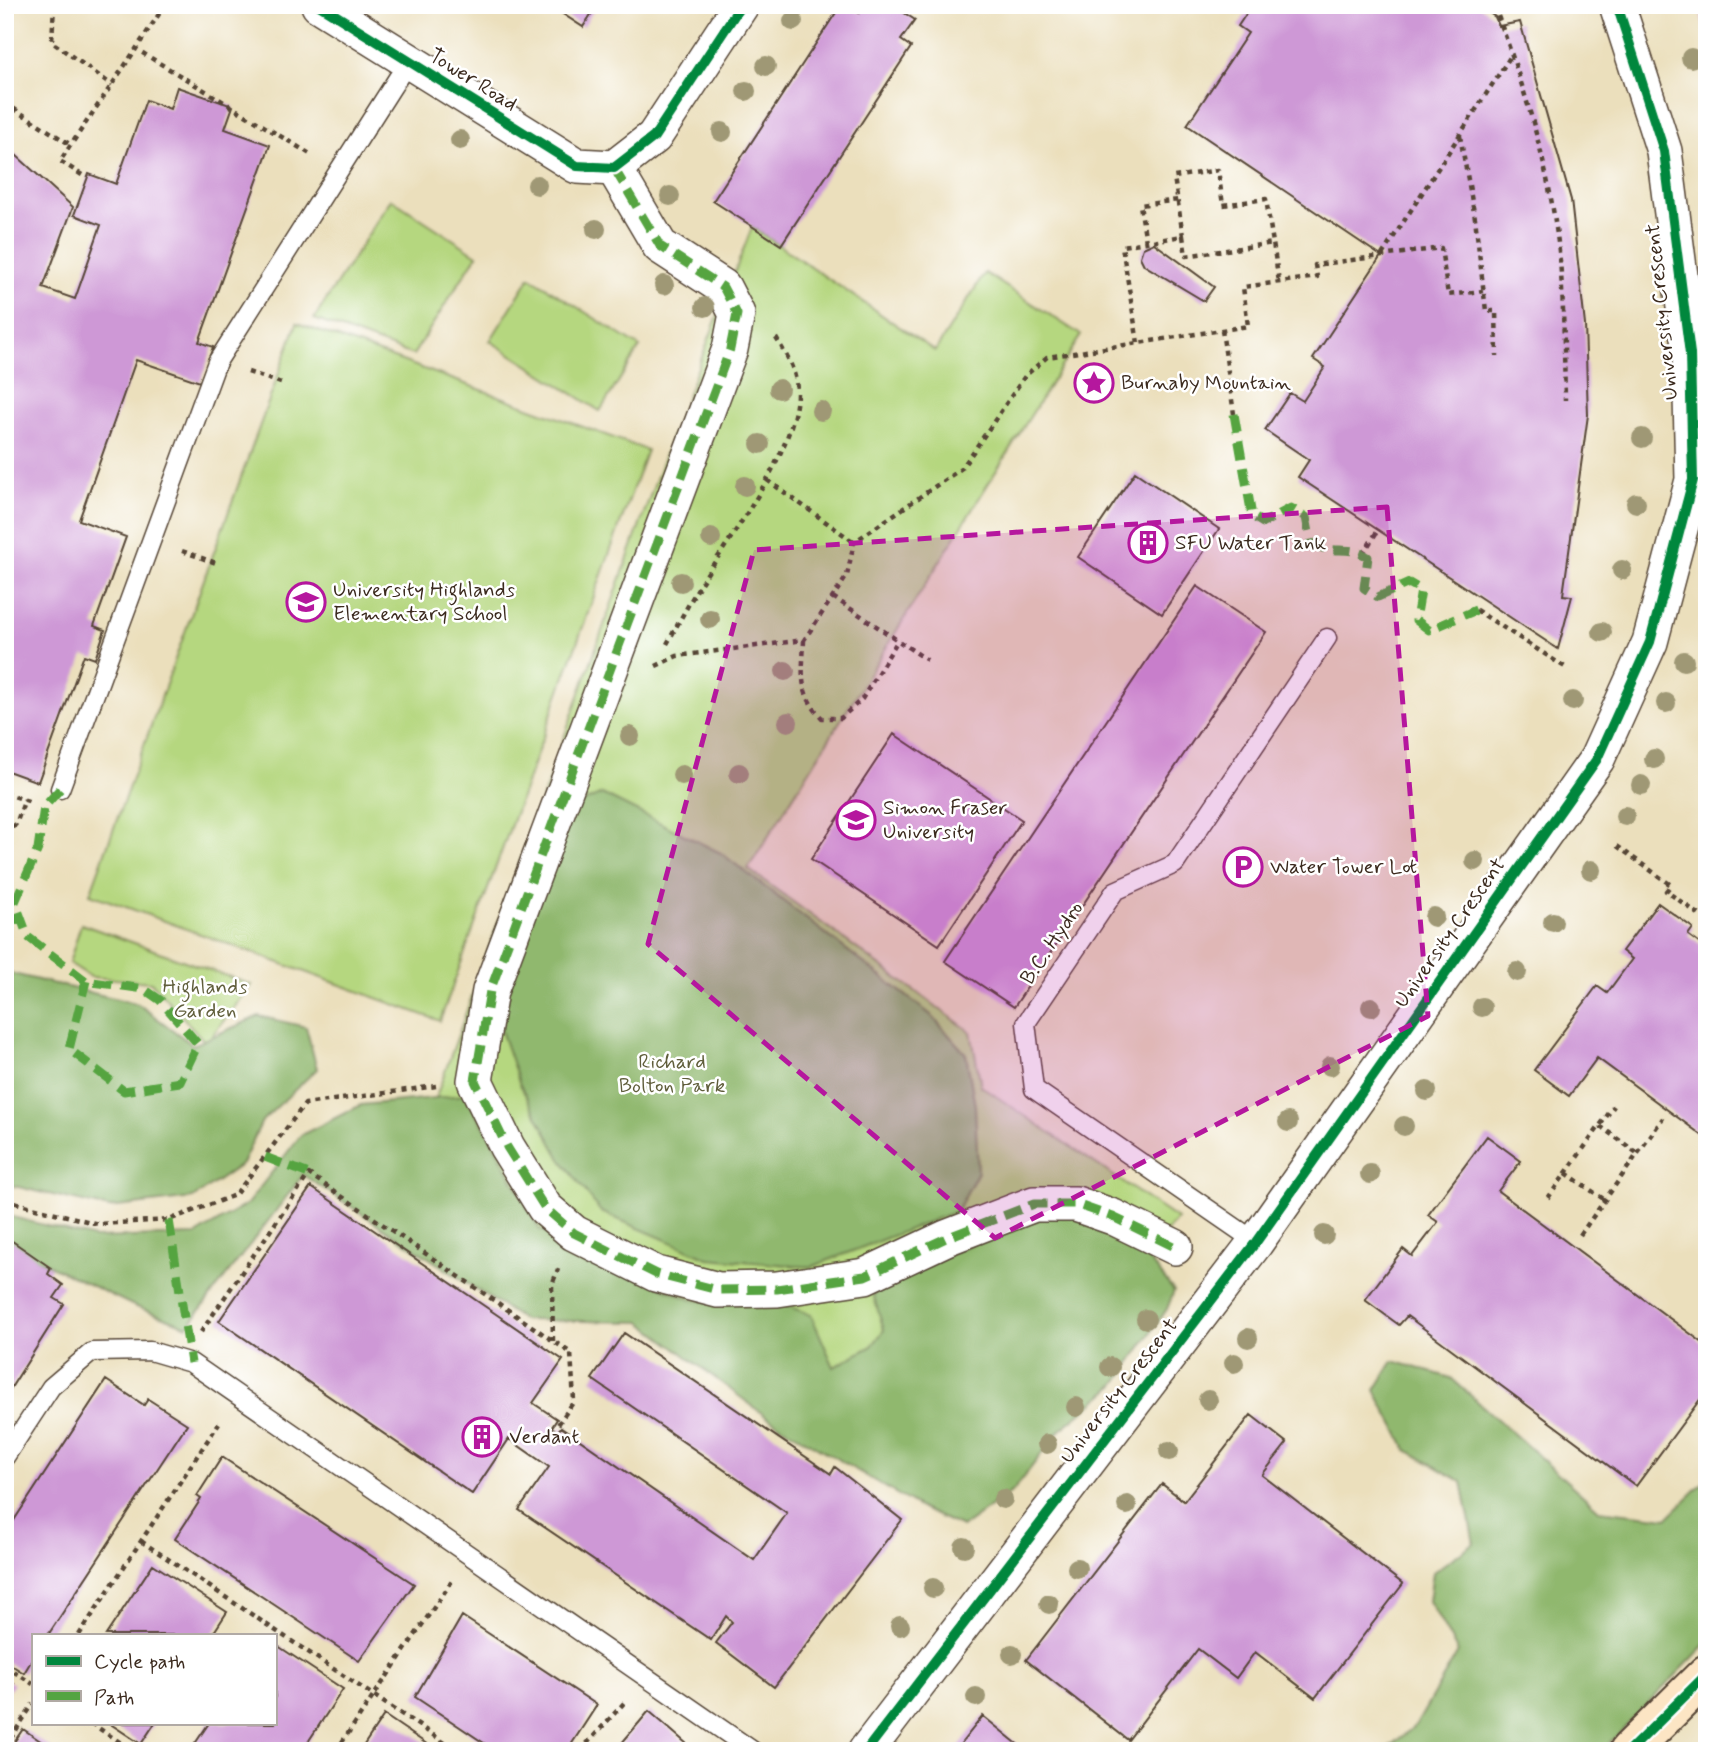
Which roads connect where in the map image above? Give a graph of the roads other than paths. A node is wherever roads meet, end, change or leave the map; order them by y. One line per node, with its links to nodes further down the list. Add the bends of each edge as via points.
1 (319, 5): 4 (street, Tower Road)
2 (741, 5): 5 (street, via 654,137)
3 (1617, 5): 8 (street, University Crescent, via 1664,151 1690,354 1693,480 1669,577 1650,642 1597,759)
4 (408, 62): 5 (street, Tower Road, via 578,166); 7 (lane, via 217,362)
5 (614, 168): 9 (street, via 660,246 723,287 737,314 725,362 490,991 475,1081 507,1147 545,1208 574,1233 656,1274 718,1290 777,1289 865,1276 1034,1204 1076,1204)
6 (1327, 638): 8 (lane, B.C. Hydro, via 1175,864 1115,891 1026,1023 1034,1088)
7 (60, 789)
8 (1256, 1242): 13 (street, University Crescent)
9 (1175, 1247)
10 (5, 1457): 12 (lane, via 51,1387 92,1352 150,1351 191,1363)
11 (1707, 1674): 14 (street)
12 (753, 1751)
13 (866, 1751)
14 (1629, 1751)

